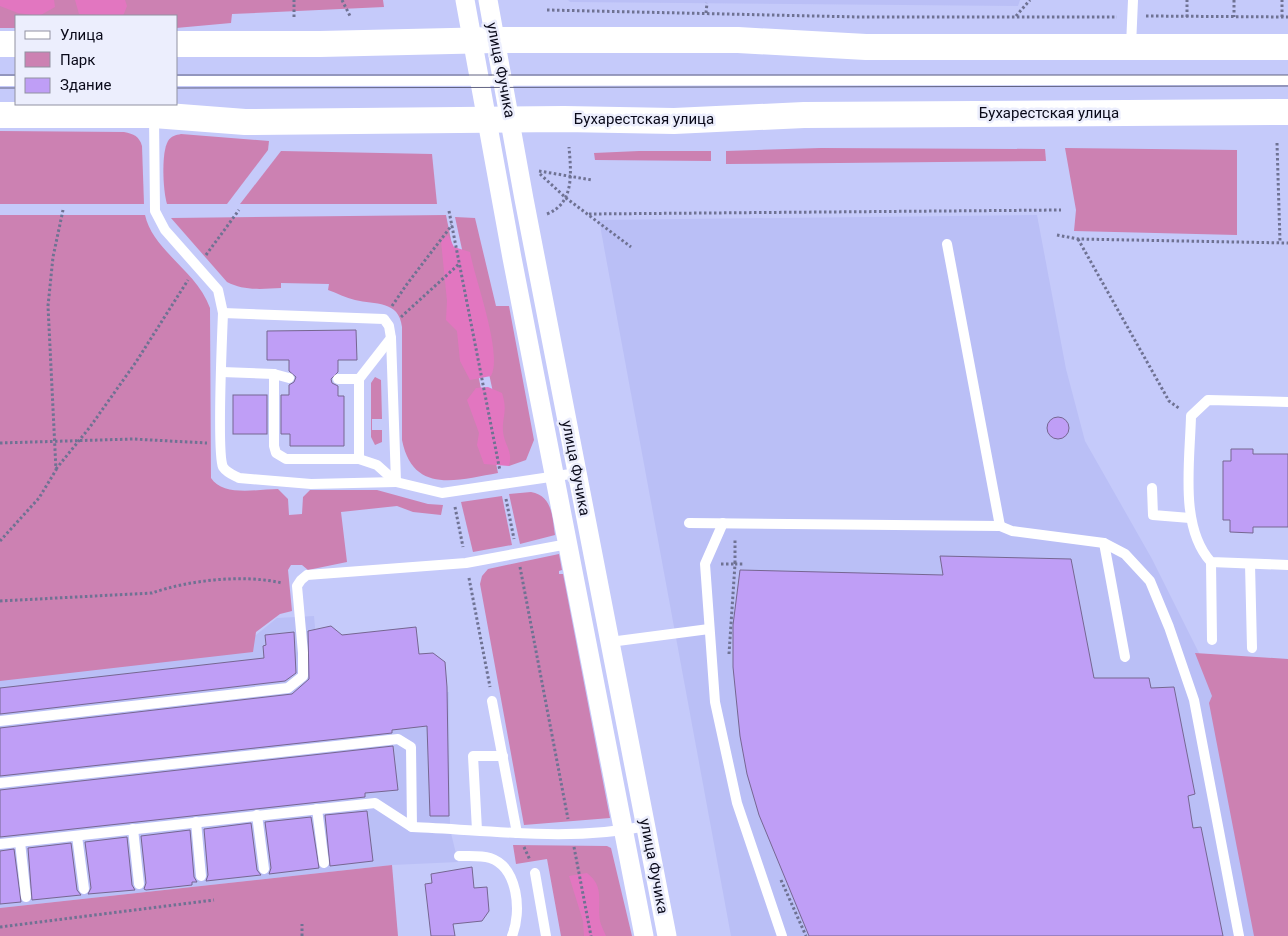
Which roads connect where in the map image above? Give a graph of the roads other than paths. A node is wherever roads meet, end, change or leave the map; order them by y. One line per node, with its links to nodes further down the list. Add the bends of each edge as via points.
1 (465, 0): 4 (street, улица Фучика)
2 (488, 0): 4 (street, улица Фучика)
3 (1133, 0): 8 (lane)
4 (484, 40): 7 (main road); 8 (main road, via 738,40 866,47); 14 (street, улица Фучика); 15 (street, улица Фучика)
5 (0, 44): 6 (main road)
6 (15, 44)
7 (178, 44)
8 (1131, 47): 9 (main road)
9 (1288, 47)
10 (1288, 80): 15 (lane)
11 (0, 81): 12 (lane)
12 (15, 81)
13 (178, 81): 14 (lane)
14 (481, 81): 15 (lane); 19 (street, улица Фучика)
15 (503, 81): 19 (street, улица Фучика)
16 (1288, 112): 19 (main road, Бухарестская улица, via 804,115 674,121)
17 (0, 115): 18 (main road, Бухарестская улица)
18 (154, 115): 19 (main road, Бухарестская улица, via 245,122); 21 (lane, via 155,211 165,230 218,290)
19 (500, 121): 30 (street, улица Фучика); 31 (street, улица Фучика, via 512,258)
20 (947, 244): 37 (lane)
21 (223, 313): 22 (lane, via 371,317 384,319); 23 (lane)
22 (391, 338): 27 (lane); 32 (lane)
23 (222, 372): 24 (lane); 32 (lane, via 221,443 223,466 230,474 239,478 312,484)
24 (274, 374): 25 (lane); 29 (lane, via 276,453 286,459)
25 (289, 378)
26 (338, 379): 27 (lane)
27 (360, 379): 29 (lane)
28 (1288, 402): 34 (lane, via 1208,400 1191,416)
29 (359, 459): 32 (lane, via 377,465)
30 (577, 473): 31 (lane); 45 (street, улица Фучика)
31 (555, 477): 32 (lane, via 451,492 430,491); 39 (street, улица Фучика)
32 (396, 482)
33 (1152, 488): 34 (lane, via 1153,515)
34 (1190, 518): 40 (lane, via 1196,540)
35 (689, 523): 36 (lane)
36 (723, 523): 37 (lane); 43 (lane, via 705,564)
37 (1000, 526): 38 (lane, via 1012,531)
38 (1104, 543): 47 (lane); 77 (lane, via 1125,554 1150,580 1169,627 1194,700)
39 (568, 544): 49 (lane, via 466,563 314,574 301,580 297,586 303,676 288,688); 59 (street, улица Фучика)
40 (1211, 562): 41 (lane); 44 (lane)
41 (1250, 564): 42 (lane); 46 (lane)
42 (1288, 565)
43 (709, 629): 45 (lane); 76 (lane, via 715,702 723,746 737,803)
44 (1212, 640)
45 (610, 642): 55 (street, улица Фучика)
46 (1252, 648)
47 (1125, 658)
48 (492, 701): 50 (lane)
49 (0, 721)
50 (503, 756): 58 (lane, via 473,756); 60 (lane)
51 (0, 783): 56 (lane, via 398,739 411,747)
52 (317, 809): 53 (lane); 56 (lane, via 375,803); 65 (lane)
53 (258, 815): 54 (lane); 66 (lane)
54 (196, 822): 57 (lane); 68 (lane)
55 (646, 826): 59 (lane); 75 (street, улица Фучика)
56 (412, 827): 58 (lane)
57 (133, 829): 61 (lane); 69 (lane)
58 (478, 830): 60 (lane)
59 (623, 831): 60 (lane); 74 (street, улица Фучика)
60 (517, 834)
61 (77, 836): 62 (lane); 70 (lane)
62 (20, 842): 63 (lane); 71 (lane)
63 (0, 844)
64 (459, 856): 72 (lane, via 489,857 508,868 517,910)
65 (324, 863)
66 (264, 869)
67 (535, 873): 73 (lane)
68 (201, 876)
69 (138, 884)
70 (84, 889)
71 (26, 897)
72 (512, 936)
73 (546, 936)
74 (644, 936)
75 (668, 936)
76 (782, 936)
77 (1239, 936)

